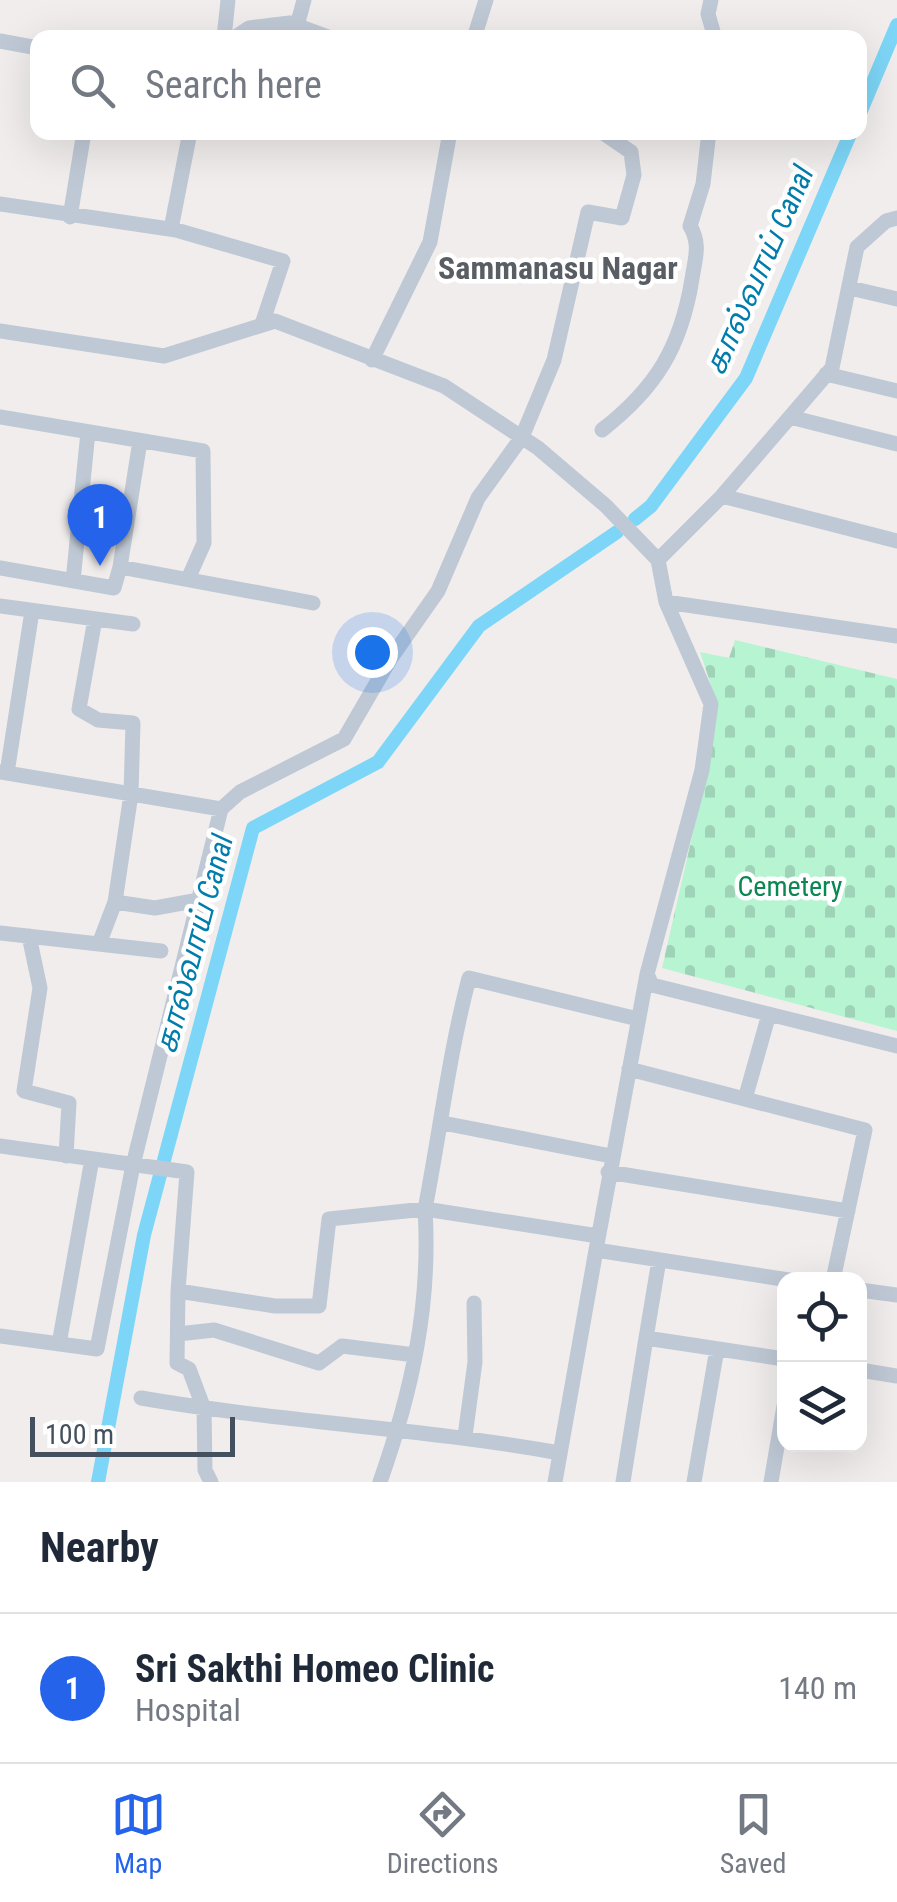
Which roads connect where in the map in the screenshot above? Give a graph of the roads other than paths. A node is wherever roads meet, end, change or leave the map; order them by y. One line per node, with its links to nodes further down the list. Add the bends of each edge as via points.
1 (228, 0): 6 (street)
2 (304, 0): 5 (street, via 298,22)
3 (710, 0): 10 (street)
4 (482, 1): 9 (street)
5 (290, 23): 7 (street); 8 (street)
6 (225, 30)
7 (246, 30)
8 (309, 30)
9 (476, 30)
10 (713, 30)
11 (0, 42): 12 (street)
12 (30, 47)
13 (83, 140): 19 (street)
14 (188, 140): 21 (street)
15 (449, 140): 26 (street, via 430,242)
16 (614, 140): 33 (street, via 631,152 634,175 622,218 588,212 554,360)
17 (708, 140): 31 (street, via 690,226 698,240 685,324 665,365)
18 (0, 204): 19 (street)
19 (70, 217): 21 (street)
20 (897, 218): 22 (street, via 857,247)
21 (171, 229): 24 (street, via 282,261)
22 (850, 288): 23 (street); 27 (street)
23 (897, 299)
24 (262, 324): 25 (street, via 164,356); 26 (street, via 275,321)
25 (0, 330)
26 (372, 360): 33 (street, via 444,386)
27 (826, 374): 28 (street); 29 (street)
28 (897, 391)
29 (790, 416): 35 (street); 36 (street)
30 (0, 417): 32 (street)
31 (602, 430)
32 (88, 432): 34 (street); 42 (street)
33 (522, 437): 38 (street, via 606,506); 52 (street, via 478,498 438,591 344,739 240,792)
34 (140, 441): 39 (street); 41 (street, via 203,451 204,543)
35 (897, 444)
36 (722, 496): 37 (street); 38 (street)
37 (897, 542)
38 (658, 560): 44 (street)
39 (120, 567): 41 (street); 42 (street, via 114,588)
40 (0, 568): 42 (street)
41 (188, 579): 43 (street)
42 (74, 581)
43 (313, 602)
44 (666, 602): 49 (street); 59 (street, via 711,704 702,770)
45 (0, 606): 46 (street)
46 (32, 611): 47 (street); 50 (street)
47 (94, 619): 48 (street); 51 (street, via 79,709 98,720 133,723)
48 (132, 624)
49 (897, 636)
50 (3, 772): 51 (street)
51 (131, 794): 52 (street); 54 (street)
52 (221, 809): 53 (street)
53 (199, 900): 54 (street, via 155,908); 70 (street)
54 (115, 902): 57 (street)
55 (0, 933): 56 (street)
56 (28, 936): 57 (street); 67 (street, via 40,988 24,1091 70,1104)
57 (99, 944): 58 (street)
58 (161, 951)
59 (647, 974): 60 (street, via 652,985); 61 (street)
60 (769, 1014): 62 (street); 64 (street)
61 (638, 1019): 63 (street); 65 (street, via 470,978)
62 (897, 1046)
63 (629, 1069): 64 (street); 69 (street)
64 (745, 1099): 72 (street, via 865,1130)
65 (442, 1123): 69 (street); 71 (street)
66 (0, 1146): 67 (street)
67 (66, 1156): 68 (street)
68 (92, 1159): 70 (street); 84 (street)
69 (610, 1164): 72 (street); 73 (street)
70 (137, 1166): 77 (street, via 188,1172); 84 (street, via 97,1349)
71 (425, 1208): 73 (street); 77 (street, via 330,1219 319,1306 274,1306); 86 (street, via 426,1308)
72 (848, 1211): 75 (street)
73 (597, 1243): 74 (street); 95 (street)
74 (659, 1260): 76 (street); 83 (street)
75 (835, 1272)
76 (777, 1278)
77 (178, 1290): 81 (street)
78 (867, 1291): 79 (street)
79 (897, 1295)
80 (474, 1303): 93 (street)
81 (178, 1334): 86 (street, via 214,1330 319,1363 342,1346); 91 (street, via 177,1363 189,1369)
82 (0, 1336): 84 (street)
83 (646, 1338): 85 (street); 99 (street)
84 (59, 1344)
85 (717, 1349): 87 (street); 100 (street)
86 (415, 1356): 92 (street)
87 (777, 1358)
88 (867, 1371): 89 (street)
89 (897, 1376)
90 (141, 1398): 91 (street)
91 (204, 1409): 92 (street); 96 (street)
92 (398, 1431): 93 (street); 97 (street)
93 (466, 1436): 95 (street)
94 (777, 1450): 101 (street)
95 (560, 1454): 98 (street)
96 (210, 1482)
97 (380, 1482)
98 (555, 1482)
99 (623, 1482)
100 (694, 1482)
101 (772, 1482)

